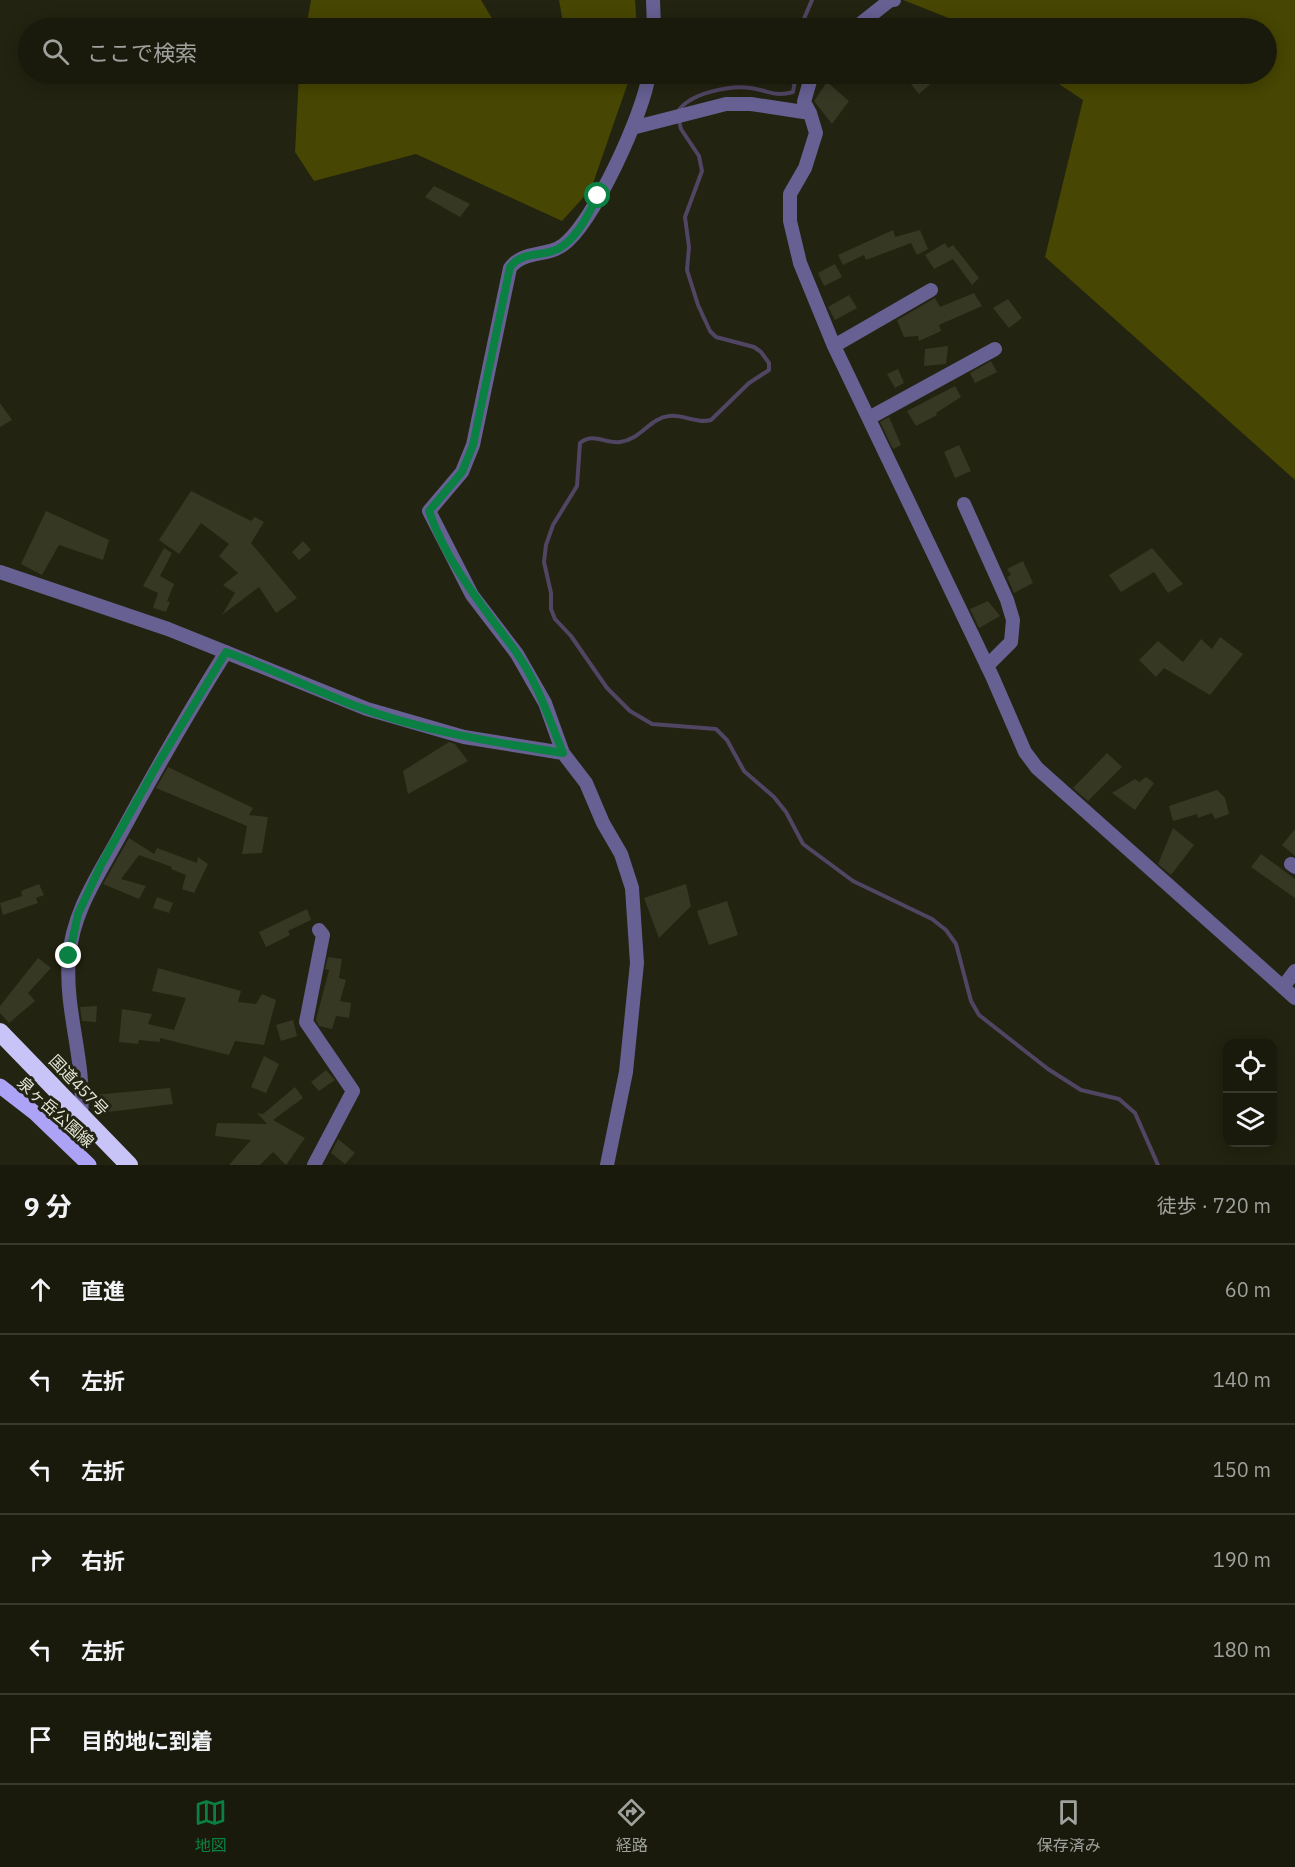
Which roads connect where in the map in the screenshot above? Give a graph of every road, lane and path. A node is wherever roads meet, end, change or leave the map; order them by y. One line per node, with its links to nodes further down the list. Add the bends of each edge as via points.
1 (654, 0): 3 (street)
2 (894, 0): 4 (street)
3 (654, 18)
4 (868, 18)
5 (647, 84): 8 (street)
6 (809, 84): 7 (street, via 804,102)
7 (810, 113): 8 (street, via 738,104 714,106); 10 (street, via 816,133 805,168 790,194 790,221 800,264)
8 (632, 128): 17 (street, via 574,235 558,249 518,258 510,267 473,445 462,472 429,511 472,595 517,654 545,703)
9 (931, 290): 10 (street)
10 (834, 346): 12 (street)
11 (996, 349): 12 (street)
12 (869, 418): 16 (street)
13 (964, 504): 16 (street, via 1013,620 1011,642)
14 (0, 572): 15 (street)
15 (226, 652): 17 (street, via 353,705 413,724 464,737); 24 (street, via 156,767 78,914 69,956 68,992 83,1086)
16 (987, 666): 20 (street, via 1025,752 1037,768)
17 (563, 753): 28 (street, via 586,783 621,854 632,888 637,963 626,1072)
18 (318, 930): 27 (street, via 323,935 306,1022 353,1091)
19 (1295, 971): 20 (street)
20 (1283, 987): 21 (street)
21 (1295, 998)
22 (0, 1032): 24 (highway, 国道457号)
23 (0, 1086): 25 (main road, 泉ヶ岳公園線, via 35,1113)
24 (81, 1115): 26 (highway, 国道457号)
25 (89, 1165)
26 (129, 1165)
27 (314, 1165)
28 (607, 1165)

